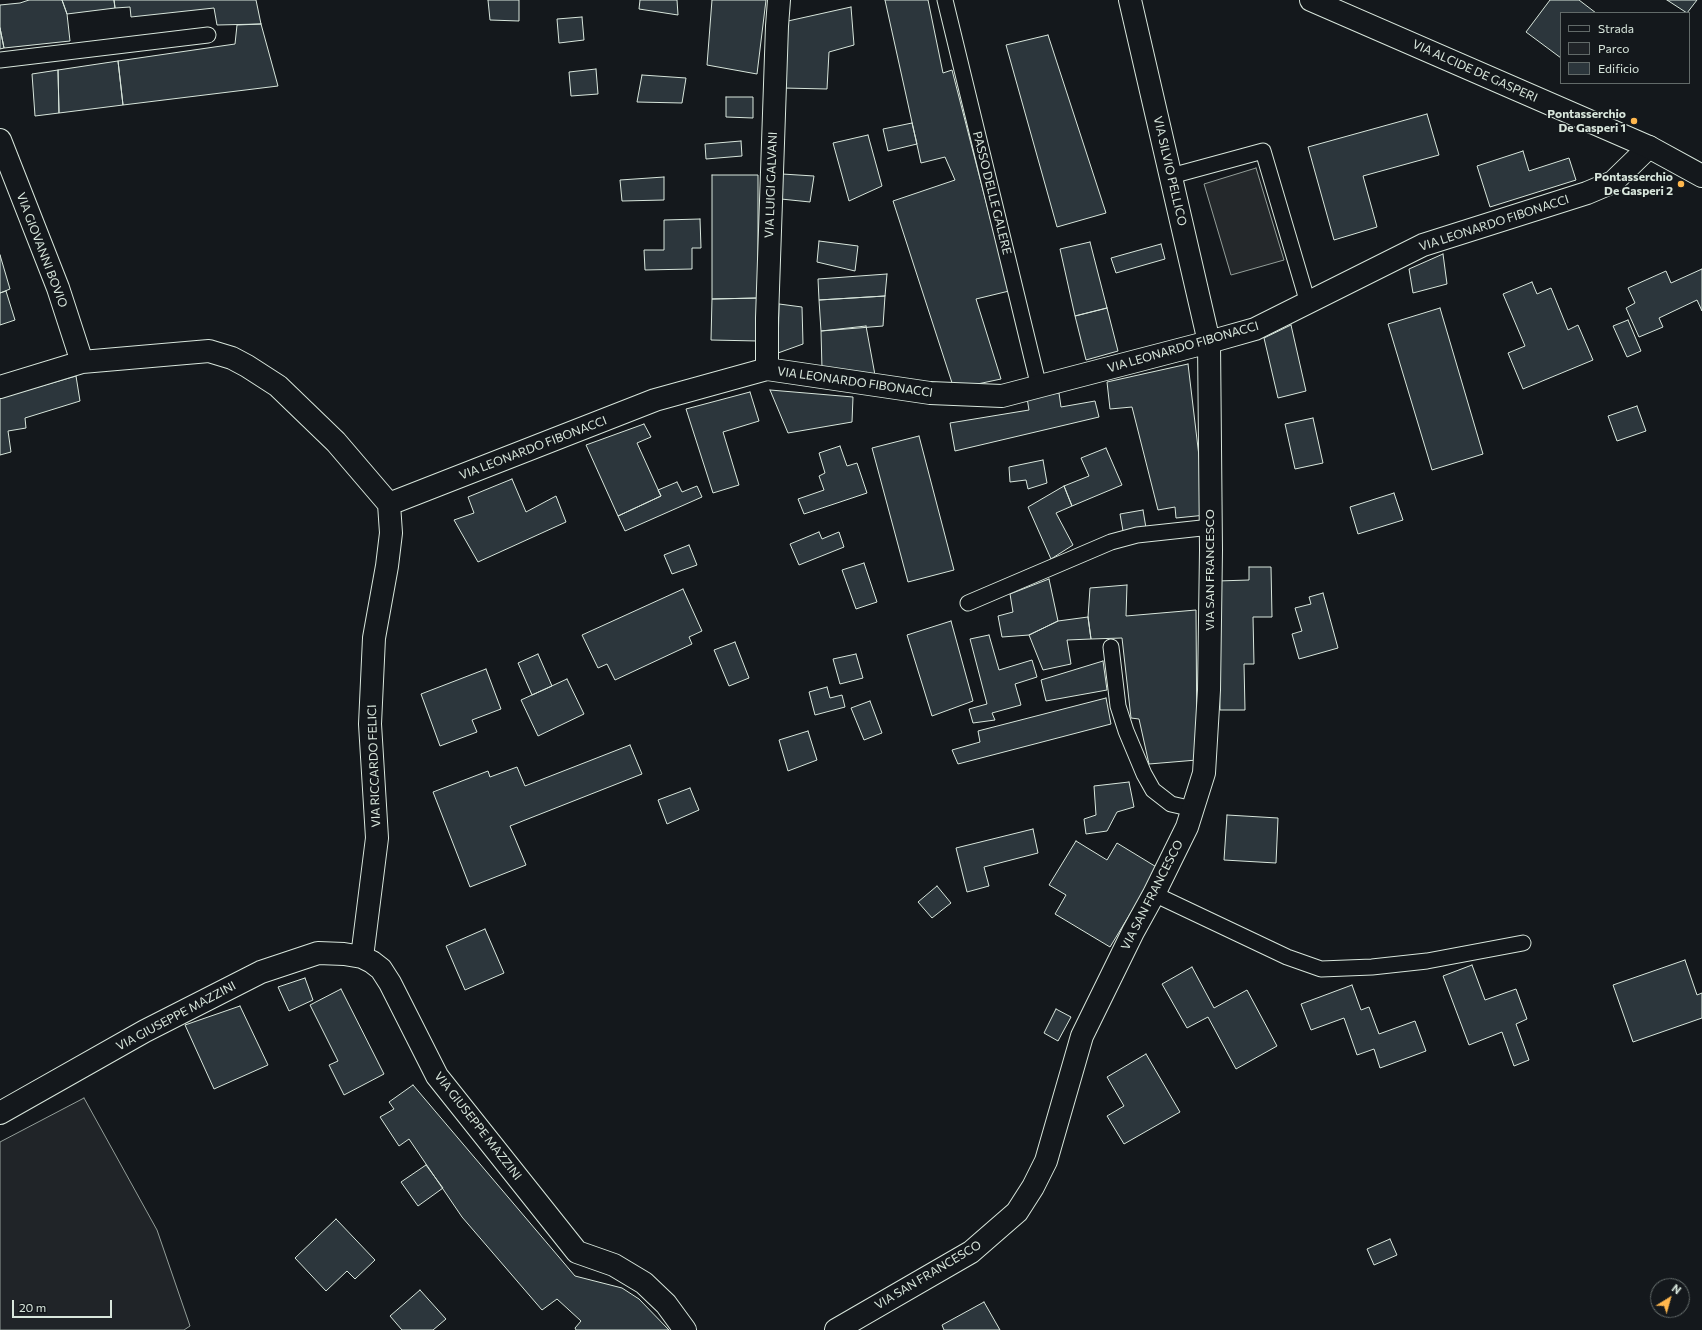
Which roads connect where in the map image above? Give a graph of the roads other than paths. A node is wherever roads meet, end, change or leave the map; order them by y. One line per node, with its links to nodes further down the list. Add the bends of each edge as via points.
1 (779, 0): 14 (street, VIA LUIGI GALVANI, via 766,318)
2 (945, 0): 15 (lane, PASSO DELLE GALERE)
3 (1130, 0): 9 (street, VIA SILVIO PELLICO)
4 (1311, 0): 8 (street, VIA ALCIDE DE GASPERI)
5 (208, 35): 6 (lane)
6 (0, 60)
7 (0, 140): 13 (street, VIA GIOVANNI BOVIO, via 58,288)
8 (1649, 147): 10 (street, VIA ALCIDE DE GASPERI); 11 (street, VIA LEONARDO FIBONACCI, via 1613,182 1423,245)
9 (1171, 176): 11 (lane, via 1263,151); 12 (street, VIA SILVIO PELLICO)
10 (1702, 176)
11 (1308, 303): 12 (street, VIA LEONARDO FIBONACCI, via 1255,329)
12 (1209, 342): 15 (street, VIA LEONARDO FIBONACCI); 18 (street, VIA SAN FRANCESCO)
13 (82, 362): 16 (street); 17 (street, via 208,351 232,358 278,386 336,442)
14 (767, 369): 15 (street, VIA LEONARDO FIBONACCI, via 930,394 1002,396); 17 (street, VIA LEONARDO FIBONACCI, via 655,400)
15 (1039, 386)
16 (0, 387)
17 (389, 504): 24 (street, VIA RICCARDO FELICI, via 391,533 374,638 370,724 377,838)
18 (1211, 528): 19 (lane, via 1137,535 1111,542); 21 (street, VIA SAN FRANCESCO, via 1209,690 1204,773)
19 (968, 603)
20 (1111, 647): 21 (lane, via 1118,706 1144,774 1153,790 1171,804)
21 (1194, 808): 22 (street, VIA SAN FRANCESCO)
22 (1154, 894): 23 (lane, via 1287,957 1321,969 1427,961); 27 (street, VIA SAN FRANCESCO, via 1082,1036 1046,1161 1017,1212 971,1252)
23 (1523, 943)
24 (362, 958): 25 (street, VIA GIUSEPPE MAZZINI, via 318,953 261,972 145,1031); 26 (street, VIA GIUSEPPE MAZZINI, via 381,970 390,983 437,1076 577,1252 614,1265 644,1283 666,1304)
25 (0, 1113)
26 (686, 1330)
27 (836, 1330)

